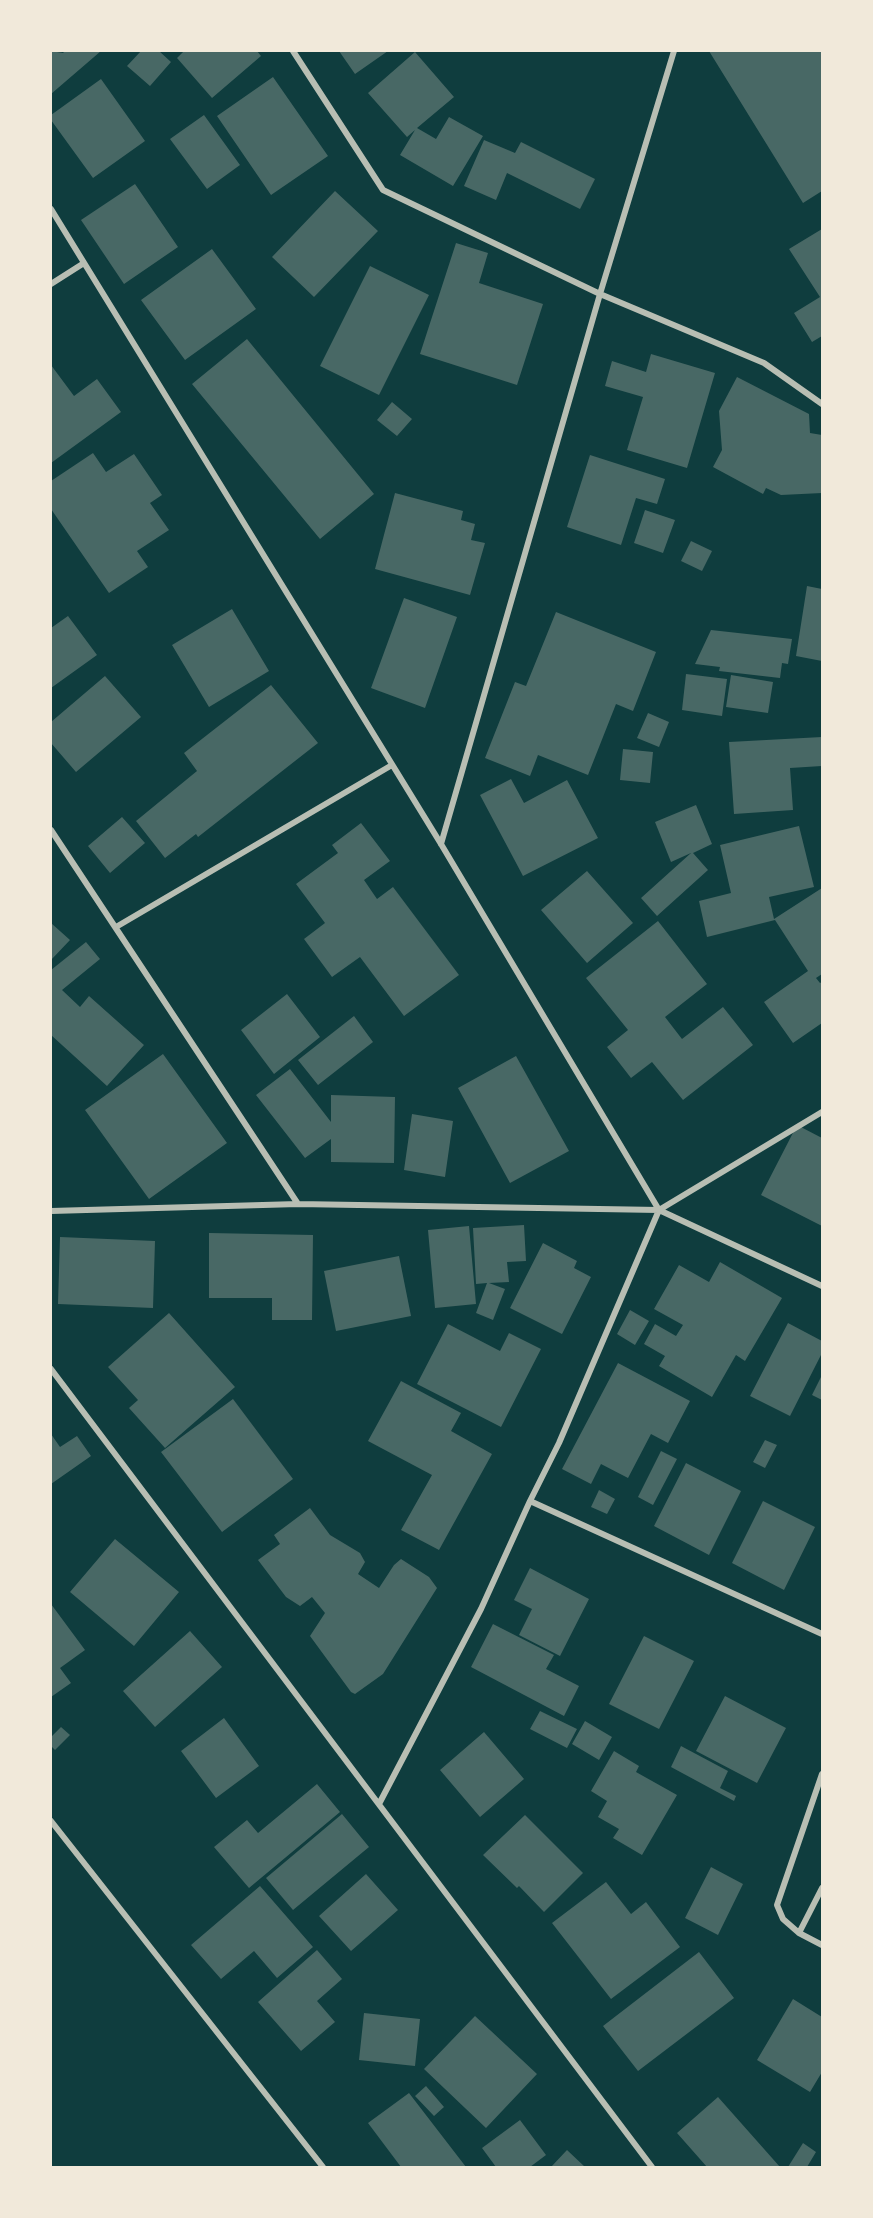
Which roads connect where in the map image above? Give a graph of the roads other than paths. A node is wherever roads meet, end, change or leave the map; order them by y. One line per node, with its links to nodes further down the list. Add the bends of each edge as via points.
1 (293, 51): 6 (street, via 383,190)
2 (674, 51): 6 (street)
3 (51, 209): 4 (street)
4 (84, 263): 5 (street); 8 (street)
5 (51, 284)
6 (600, 294): 7 (street, via 764,363); 10 (street)
7 (822, 405)
8 (392, 765): 10 (street); 11 (street)
9 (51, 830): 11 (street)
10 (441, 844): 14 (street)
11 (116, 927): 13 (street)
12 (822, 1112): 14 (street)
13 (298, 1204): 14 (street); 15 (street)
14 (659, 1210): 16 (street); 18 (street, via 559,1443)
15 (51, 1211)
16 (822, 1286)
17 (51, 1369): 21 (street)
18 (530, 1501): 19 (street); 21 (street, via 481,1609)
19 (822, 1634)
20 (822, 1774): 24 (street, via 777,1905 783,1920)
21 (378, 1804): 27 (street)
22 (51, 1821): 26 (street)
23 (822, 1888): 24 (street)
24 (799, 1933): 25 (street)
25 (822, 1946)
26 (323, 2167)
27 (652, 2167)

